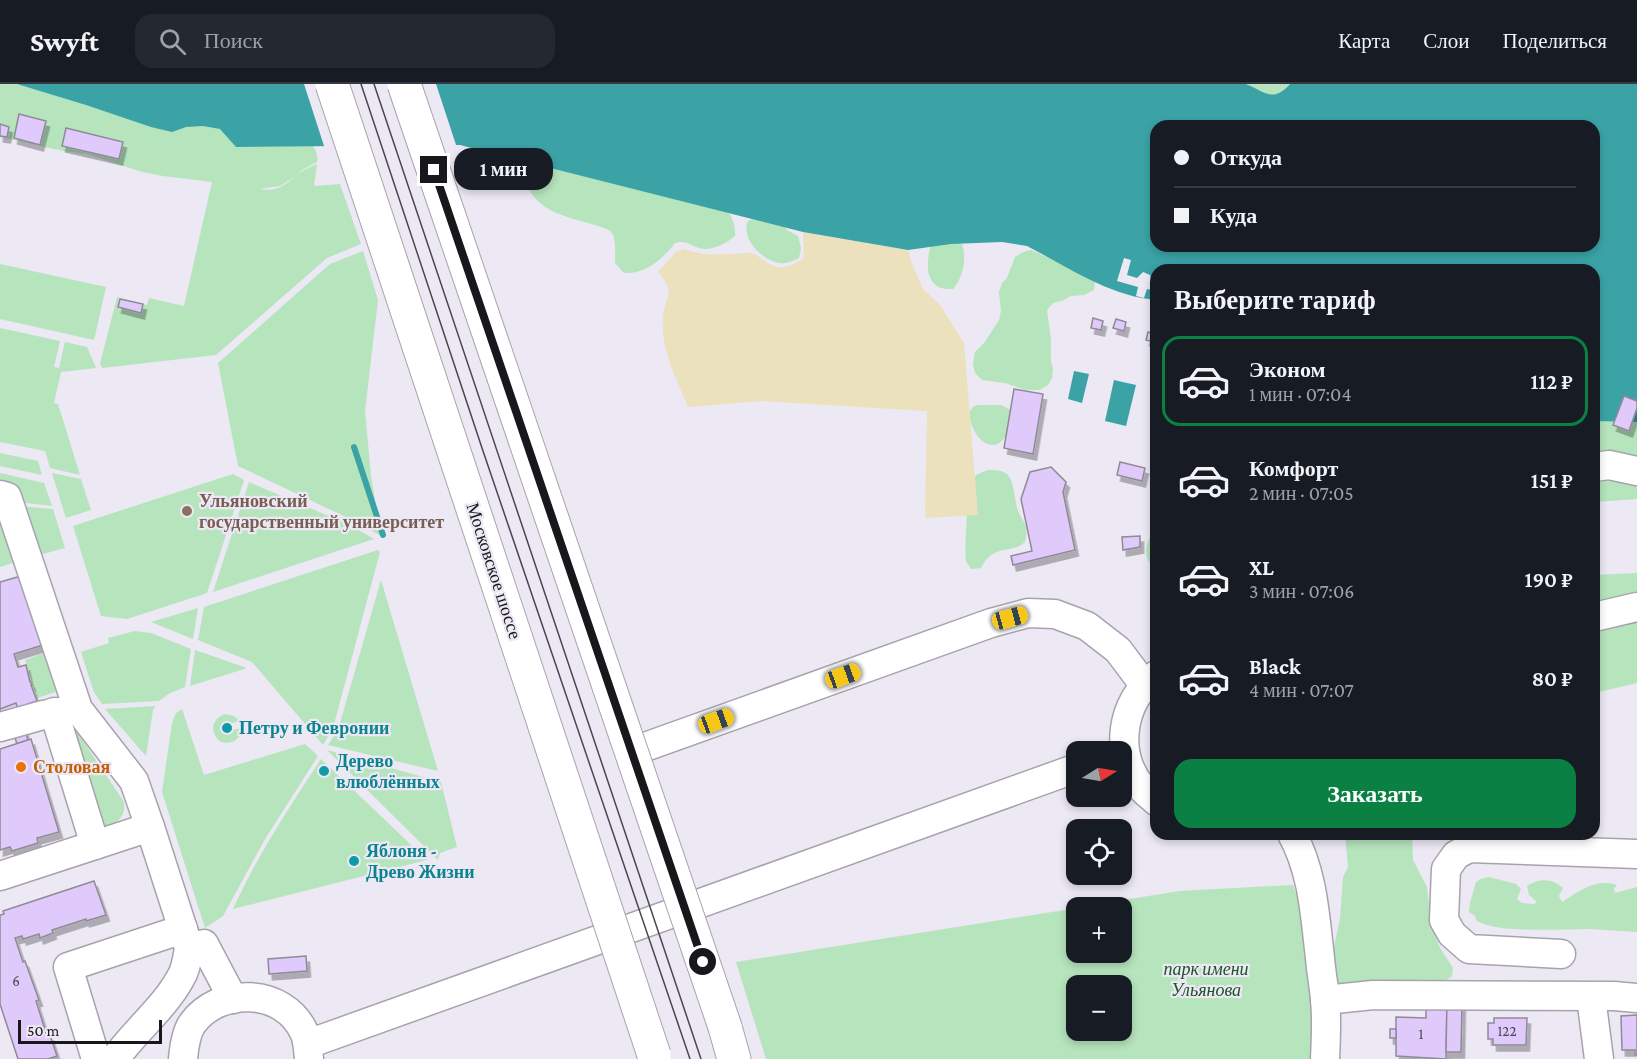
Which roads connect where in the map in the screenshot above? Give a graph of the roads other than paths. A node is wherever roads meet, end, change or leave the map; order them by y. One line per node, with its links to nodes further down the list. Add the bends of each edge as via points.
1 (333, 84): 30 (main road, Московское шоссе, bridge)
2 (404, 84): 14 (main road, bridge)
3 (1600, 466): 4 (street)
4 (1637, 471)
5 (0, 495): 11 (street, via 7,497)
6 (1637, 606): 7 (street); 8 (street)
7 (1600, 608)
8 (1600, 615)
9 (1150, 679): 14 (street, via 1087,626 1055,614 1028,613)
10 (1150, 681): 13 (street, via 1129,709)
11 (66, 710): 12 (street); 18 (street, via 134,782); 20 (street)
12 (0, 727)
13 (1124, 741)
14 (631, 752): 34 (main road, bridge)
15 (1066, 772): 29 (street)
16 (1132, 773): 17 (street)
17 (1150, 795)
18 (150, 827): 20 (street); 23 (street)
19 (1295, 840): 28 (street, via 1313,896)
20 (95, 845): 22 (street)
21 (1637, 854): 24 (street, via 1469,848 1456,855 1446,869 1444,920 1468,950)
22 (0, 876)
23 (186, 938): 27 (street, via 204,944); 31 (street, via 68,967); 32 (street, via 187,962 181,979)
24 (1561, 954)
25 (1591, 997): 26 (street); 28 (street, via 1373,995); 36 (street)
26 (1637, 998)
27 (233, 999): 29 (street, via 248,997 279,1004 304,1031); 33 (street, via 208,1008 191,1025)
28 (1325, 1000): 35 (street)
29 (308, 1052)
30 (654, 1057)
31 (96, 1059)
32 (115, 1059)
33 (183, 1059)
34 (734, 1059)
35 (1325, 1059)
36 (1599, 1059)

